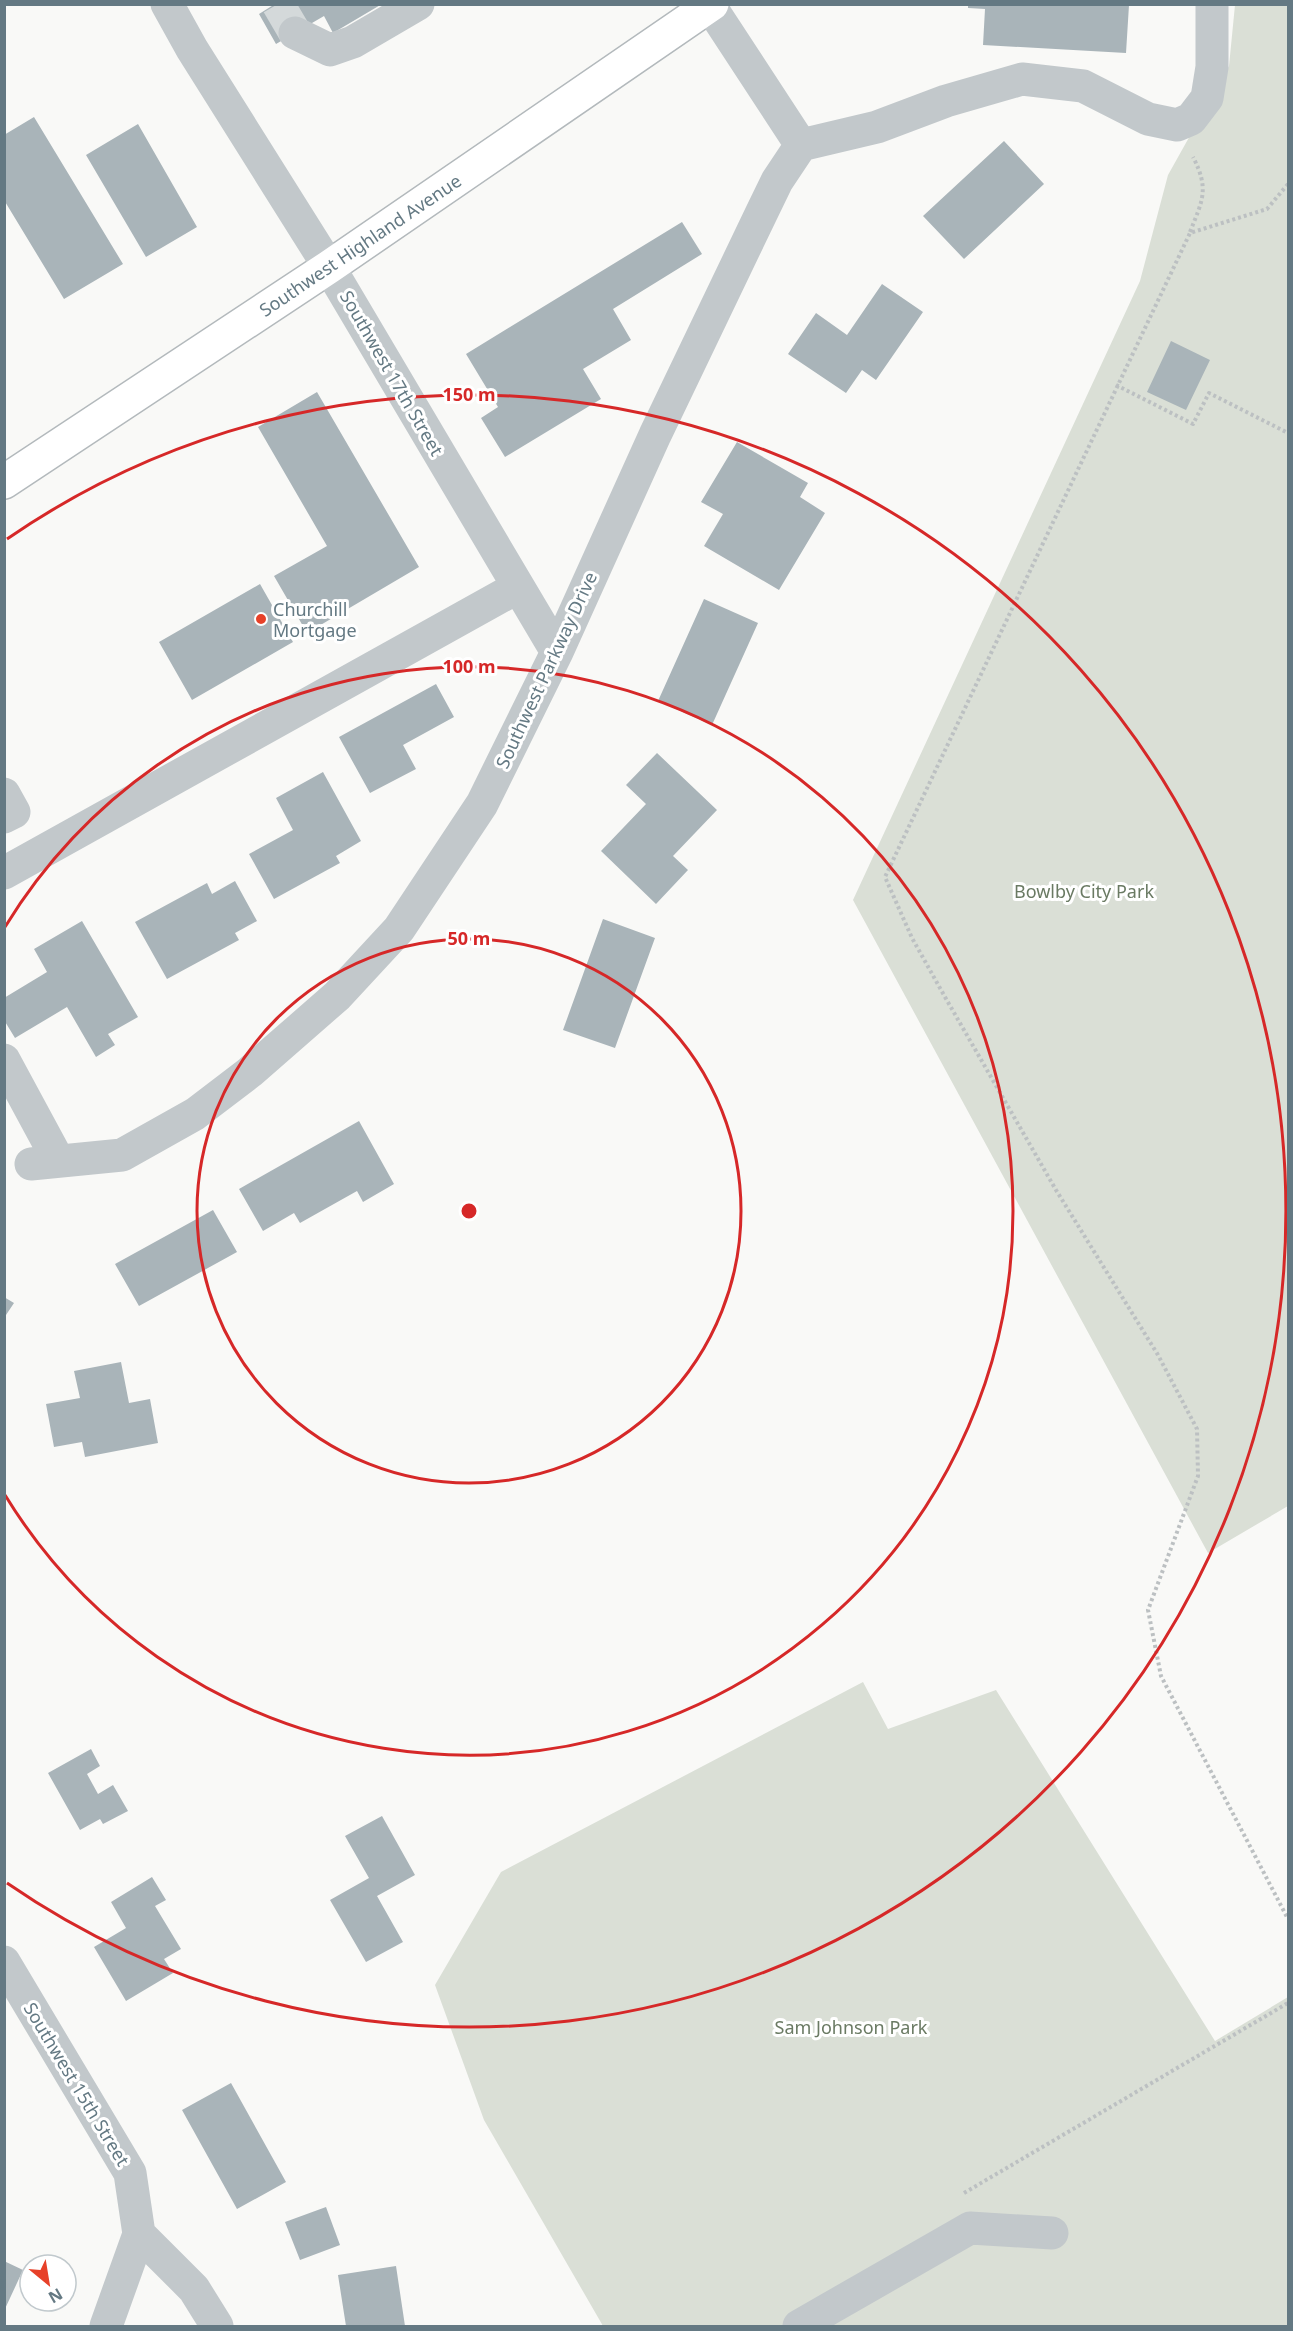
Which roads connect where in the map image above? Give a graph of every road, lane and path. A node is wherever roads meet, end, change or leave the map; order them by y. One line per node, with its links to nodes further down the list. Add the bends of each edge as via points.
1 (167, 4): 10 (street, Southwest 17th Street)
2 (418, 4): 5 (street, via 353,42 330,50)
3 (1212, 4): 6 (street, via 1212,67 1207,98 1191,119)
4 (711, 5): 7 (street); 10 (highway, Southwest Highland Avenue)
5 (295, 33)
6 (1177, 125): 7 (street, via 1148,119 1083,86 1022,79 877,128); 9 (path, via 1200,170 1204,196)
7 (801, 145): 15 (street, Southwest Parkway Drive, via 777,181 655,435)
8 (1288, 184): 9 (path, via 1267,209)
9 (1190, 233): 11 (path)
10 (329, 267): 13 (highway, Southwest Highland Avenue); 14 (street, Southwest 17th Street)
11 (1116, 385): 12 (path, via 1193,424 1209,393); 20 (path, via 885,877 945,998 1056,1190 1158,1355 1197,1429 1198,1476 1148,1610 1161,1676)
12 (1288, 433)
13 (4, 482)
14 (518, 587): 15 (street, Southwest 17th Street); 18 (street)
15 (557, 652): 19 (street, Southwest Parkway Drive, via 482,804 399,929 337,996 195,1114 122,1155 44,1162)
16 (4, 794): 17 (street, via 14,812)
17 (4, 817)
18 (4, 873)
19 (4, 1060)
20 (1288, 1919)
21 (4, 1962): 25 (street, Southwest 15th Street, via 130,2173)
22 (1288, 2003): 23 (path)
23 (963, 2193)
24 (1052, 2233): 28 (street, via 970,2228)
25 (139, 2234): 26 (street); 27 (street, via 194,2289)
26 (106, 2326)
27 (217, 2326)
28 (799, 2326)

